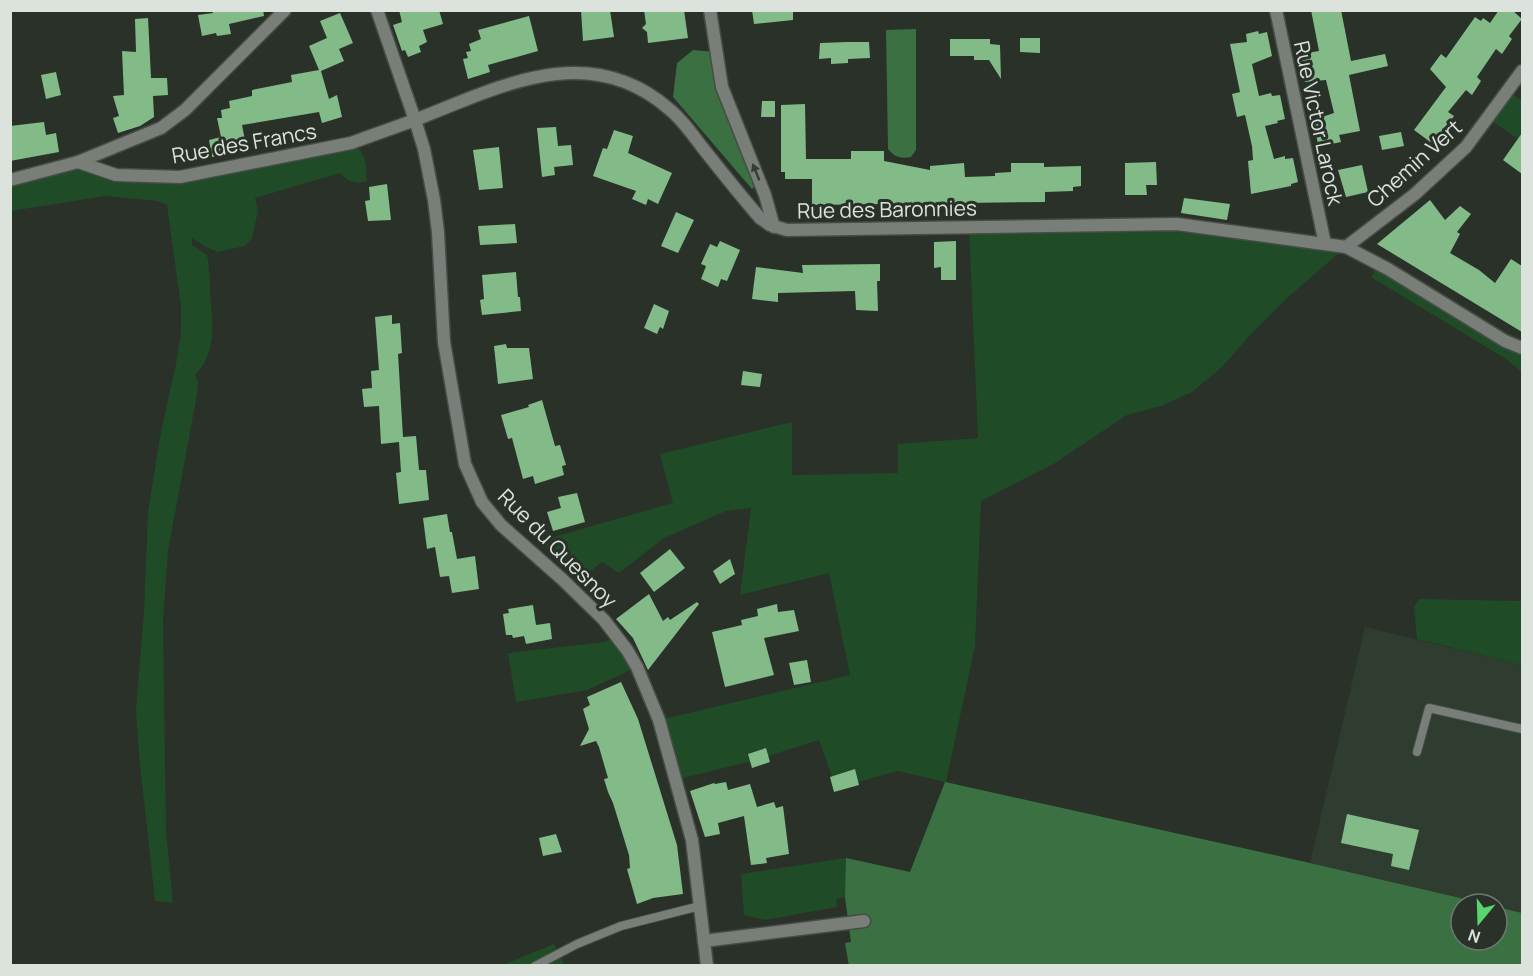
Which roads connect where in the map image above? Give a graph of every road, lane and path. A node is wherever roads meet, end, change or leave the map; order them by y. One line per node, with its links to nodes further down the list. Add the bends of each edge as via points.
1 (285, 10): 7 (street, via 185,110 161,128)
2 (377, 10): 6 (street, Rue du Quesnoy)
3 (710, 10): 9 (street, one-way to 3, via 722,87)
4 (1276, 10): 10 (street, Rue Victor Larock)
5 (1522, 71): 11 (street, Chemin Vert, via 1466,147 1415,194)
6 (415, 120): 7 (street, Rue des Francs, via 351,143 180,177 116,175); 9 (street, Rue des Baronnies, via 534,76 578,72 619,79 651,94 670,110 760,218); 15 (street, Rue du Quesnoy, via 434,200 444,342 465,464 482,502 501,525 604,620 637,667 658,720 692,840)
7 (78, 162): 8 (street)
8 (10, 180)
9 (774, 227): 10 (street, Rue des Baronnies, via 787,230 1177,224)
10 (1325, 244): 11 (street, Rue des Baronnies)
11 (1346, 247): 12 (street, Rue des Baronnies)
12 (1522, 348)
13 (1522, 729): 14 (lane, via 1429,708)
14 (1417, 752)
15 (700, 906): 17 (street, Rue du Quesnoy); 18 (lane, via 621,926)
16 (864, 921): 17 (street)
17 (704, 941): 19 (street, Rue du Quesnoy)
18 (535, 966)
19 (707, 966)

